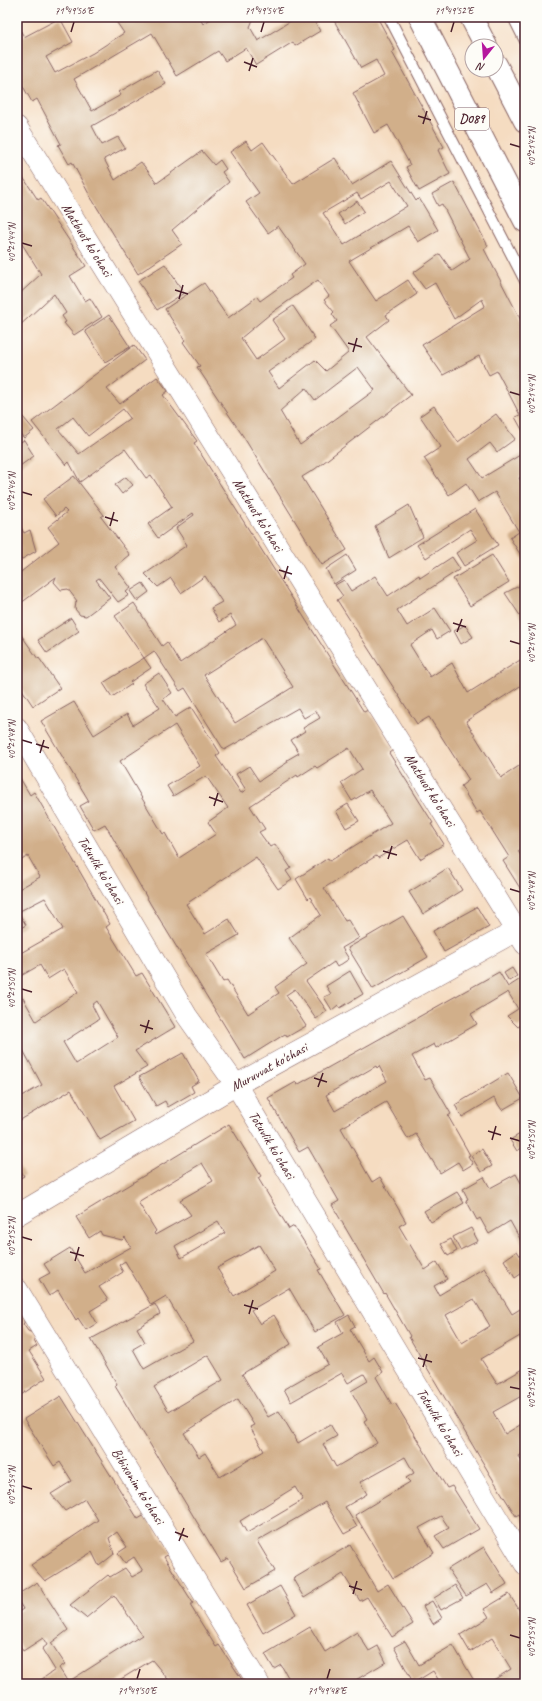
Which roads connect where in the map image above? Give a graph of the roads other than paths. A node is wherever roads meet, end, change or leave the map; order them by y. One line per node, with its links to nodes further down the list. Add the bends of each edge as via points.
1 (389, 17): 11 (lane)
2 (420, 17): 10 (main road, D089)
3 (471, 17): 5 (main road)
4 (513, 17): 6 (lane)
5 (482, 38)
6 (525, 41)
7 (503, 78): 8 (main road)
8 (525, 121)
9 (17, 127): 13 (street, Matbuot koʻchasi)
10 (525, 221)
11 (525, 281)
12 (17, 728): 14 (street, Totuvlik koʻchasi, via 187,1016)
13 (522, 933): 14 (street, Muruvvat ko'chasi)
14 (236, 1085): 15 (street, Muruvvat ko'chasi); 17 (street, Totuvlik koʻchasi)
15 (17, 1215)
16 (17, 1289): 18 (street, Bibixonim koʻchasi)
17 (525, 1564)
18 (260, 1684)

